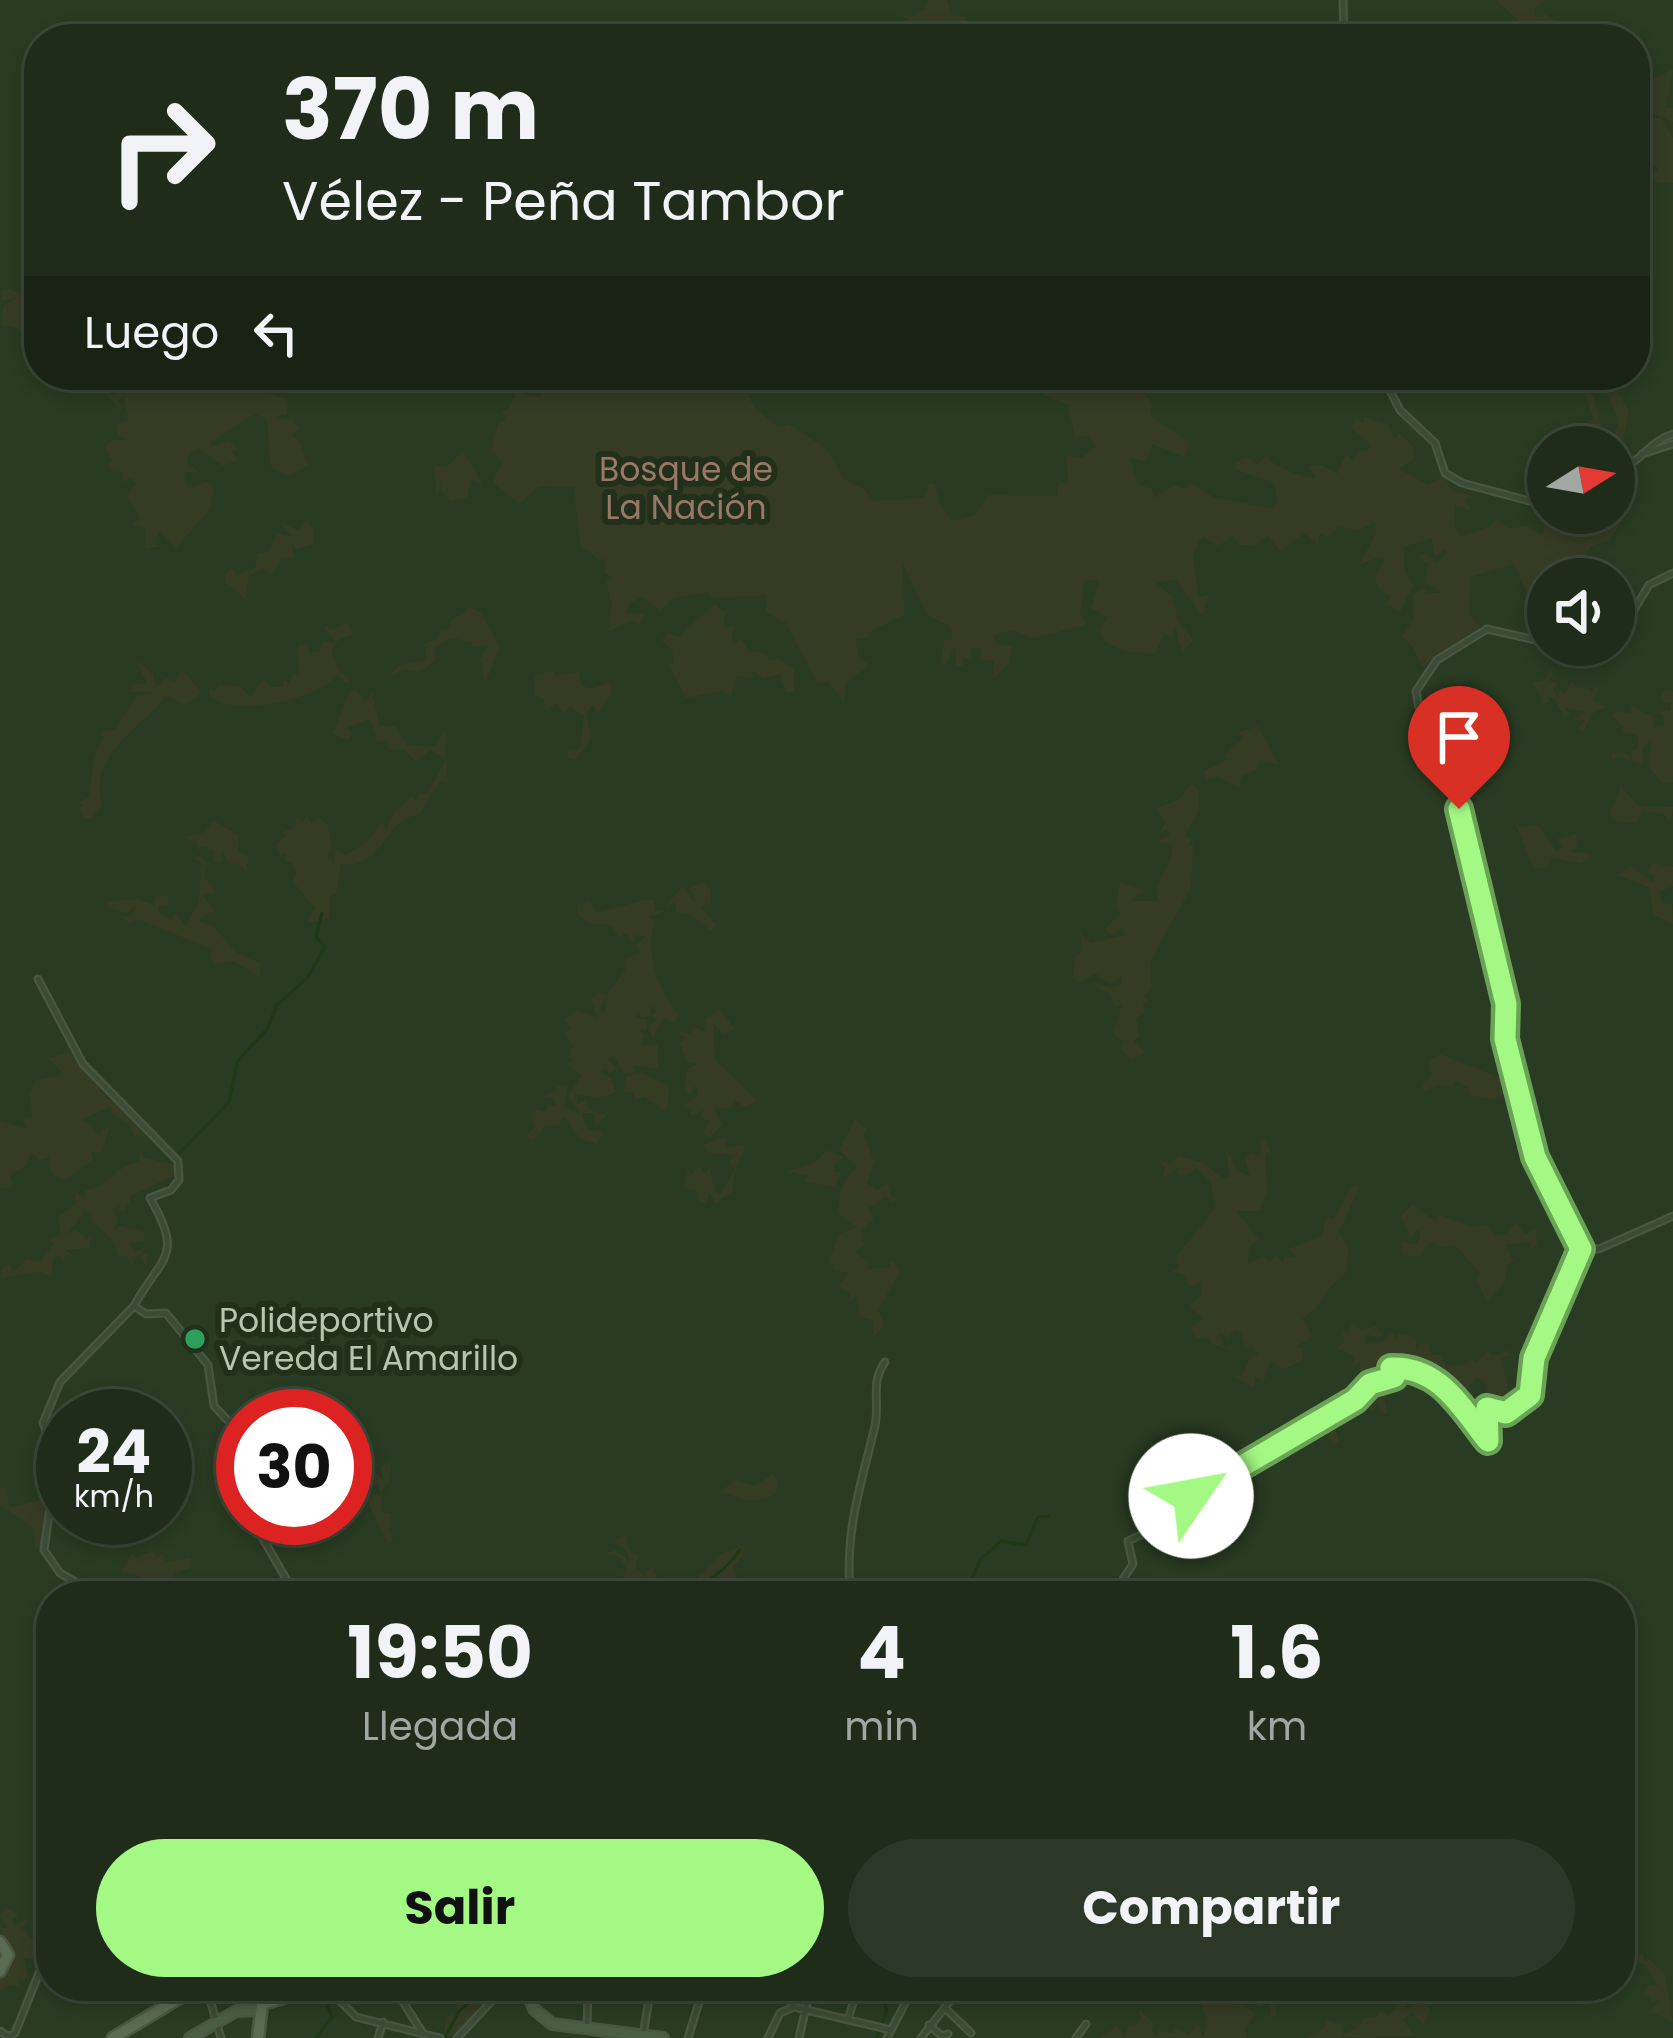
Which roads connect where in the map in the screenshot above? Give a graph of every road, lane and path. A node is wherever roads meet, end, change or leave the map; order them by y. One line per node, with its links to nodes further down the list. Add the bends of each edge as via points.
1 (1390, 390): 6 (street, via 1435,443 1445,473)
2 (1673, 434): 4 (street)
3 (1673, 444): 4 (street)
4 (1642, 454): 5 (street)
5 (1635, 461)
6 (1527, 500)
7 (1673, 572): 8 (street, via 1649,585)
8 (1635, 609)
9 (1527, 638): 12 (street, via 1486,629 1437,660 1416,691 1450,769 1535,1157)
10 (38, 979): 13 (street, via 83,1064 176,1158 178,1180 150,1198 168,1229 170,1254)
11 (1673, 1216): 12 (street, via 1599,1249)
12 (1581, 1249): 20 (street, via 1534,1358 1527,1402 1506,1413 1487,1408 1488,1441 1432,1378 1391,1368 1394,1377 1211,1480 1174,1510 1155,1511 1162,1525 1128,1541 1132,1564)
13 (134, 1306): 15 (street, via 166,1313 208,1365); 17 (street, via 60,1382 43,1423 57,1458 44,1550)
14 (885, 1362): 19 (street, via 848,1522)
15 (216, 1408)
16 (267, 1545): 18 (street)
17 (74, 1581)
18 (287, 1581)
19 (850, 1581)
20 (1121, 1581)
21 (0, 1942): 22 (main road, via 8,1958)
22 (0, 1971)
23 (36, 1979): 49 (street, via 15,2033)
24 (176, 2001): 56 (main road)
25 (208, 2001): 45 (street)
26 (268, 2001): 42 (main road)
27 (335, 2001): 44 (street)
28 (403, 2001): 51 (street)
29 (492, 2001): 62 (street)
30 (532, 2001): 48 (main road, via 540,2018)
31 (588, 2001): 48 (street)
32 (649, 2001): 55 (street)
33 (699, 2001): 64 (street)
34 (790, 2001): 39 (street)
35 (808, 2001): 41 (street)
36 (854, 2001): 43 (street)
37 (906, 2001): 50 (street)
38 (950, 2001): 40 (street)
39 (794, 2007): 41 (street); 65 (street, via 780,2013)
40 (945, 2008): 47 (street); 52 (street)
41 (806, 2009): 43 (street); 66 (street)
42 (259, 2010): 45 (main road); 60 (main road)
43 (848, 2020): 50 (street)
44 (383, 2022): 51 (street); 61 (street)
45 (217, 2024): 58 (main road); 59 (street)
46 (1087, 2024): 68 (street)
47 (929, 2025): 53 (street); 67 (street)
48 (587, 2028): 54 (main road)
49 (0, 2031)
50 (888, 2031)
51 (422, 2032): 57 (street)
52 (970, 2033)
53 (947, 2034)
54 (614, 2035): 55 (main road)
55 (644, 2036): 63 (main road)
56 (115, 2037)
57 (439, 2037)
58 (190, 2038)
59 (221, 2038)
60 (258, 2038)
61 (378, 2038)
62 (457, 2038)
63 (663, 2038)
64 (688, 2038)
65 (768, 2038)
66 (800, 2038)
67 (922, 2038)
68 (1076, 2038)

